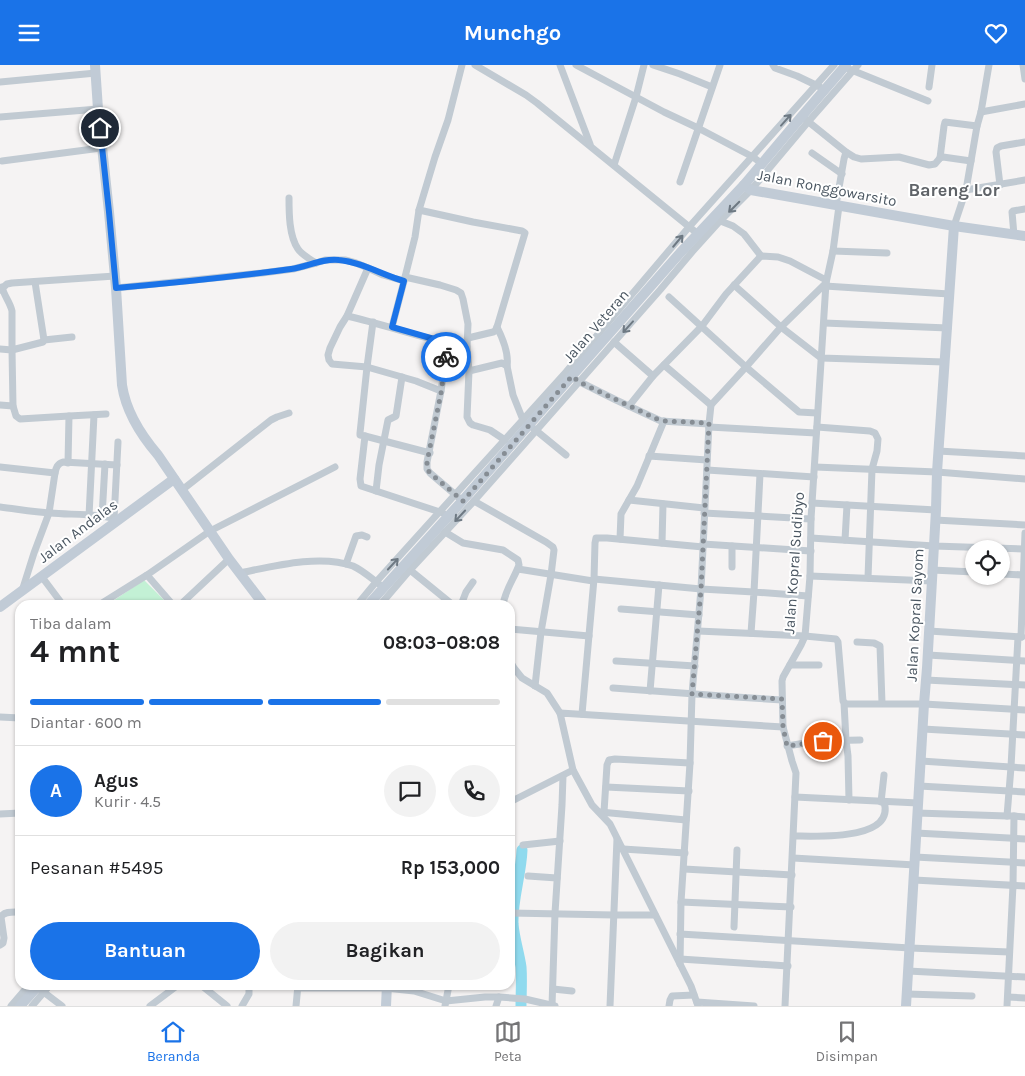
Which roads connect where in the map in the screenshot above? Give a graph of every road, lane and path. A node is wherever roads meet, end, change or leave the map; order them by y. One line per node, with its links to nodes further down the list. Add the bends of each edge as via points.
1 (462, 65): 48 (street)
2 (475, 65): 30 (street, via 537,103)
3 (560, 65): 30 (street)
4 (576, 65): 20 (street)
5 (654, 65): 17 (street)
6 (720, 65): 17 (street)
7 (764, 65): 13 (street)
8 (932, 65): 19 (street)
9 (988, 65): 24 (street)
10 (1023, 65): 15 (street)
11 (642, 66): 20 (street)
12 (847, 66): 18 (main road, Jalan Veteran); 21 (street); 26 (street)
13 (774, 67): 18 (street)
14 (95, 69): 16 (street); 23 (main road)
15 (1025, 79)
16 (0, 82)
17 (712, 87): 28 (street)
18 (821, 87): 26 (main road, Jalan Veteran); 35 (street, one-way to 18)
19 (929, 87)
20 (636, 97): 28 (street); 38 (street)
21 (928, 101)
22 (1025, 104): 24 (street)
23 (98, 109): 25 (street); 31 (main road)
24 (981, 112): 27 (street)
25 (0, 117)
26 (805, 119): 32 (street); 35 (main road, Jalan Veteran); 43 (street)
27 (977, 127): 34 (street, via 946,122); 37 (street)
28 (698, 129): 35 (street); 41 (street)
29 (1025, 142): 42 (street, via 997,147)
30 (590, 146): 38 (street)
31 (102, 147): 36 (street); 59 (main road)
32 (846, 152): 34 (street, via 861,159 899,157 930,165); 39 (street, Jalan Kopral Sudibyo)
33 (812, 153): 39 (street)
34 (940, 157): 37 (street)
35 (757, 160): 43 (main road, Jalan Veteran); 51 (street)
36 (2, 161)
37 (971, 161): 44 (street)
38 (614, 165): 51 (street)
39 (842, 174): 46 (street, Jalan Kopral Sudibyo)
40 (1025, 180): 42 (street)
41 (680, 181)
42 (1000, 185): 44 (street)
43 (747, 187): 46 (main road, Jalan Ronggowarsito); 49 (main road, Jalan Veteran)
44 (966, 190): 50 (street)
45 (289, 198): 57 (street, via 289,218 295,244)
46 (838, 205): 50 (main road, Jalan Ronggowarsito); 54 (street, Jalan Kopral Sudibyo)
47 (1025, 209): 52 (street, via 1012,212)
48 (419, 210): 60 (street); 73 (street, via 525,232)
49 (717, 219): 51 (main road, Jalan Veteran); 56 (street, via 744,234); 66 (street)
50 (954, 226): 52 (main road, Jalan Ronggowarsito); 67 (main road, Jalan Kopral Sayom)
51 (693, 231): 66 (main road, Jalan Veteran)
52 (1014, 235): 53 (main road, Jalan Ronggowarsito)
53 (1025, 237)
54 (833, 251): 55 (street); 62 (street, Jalan Kopral Sudibyo)
55 (887, 253)
56 (761, 256): 62 (street, via 790,261); 63 (street)
57 (316, 263): 58 (street, via 338,259); 64 (street, via 293,269)
58 (368, 268): 60 (street); 68 (street)
59 (115, 276): 61 (street); 64 (main road)
60 (404, 279): 72 (street); 77 (street, via 440,285 461,293)
61 (35, 282): 65 (street, via 7,284); 78 (street)
62 (826, 283): 67 (street); 70 (street, Jalan Kopral Sudibyo); 74 (street)
63 (734, 285): 71 (street); 74 (street)
64 (116, 288): 131 (main road, via 124,397 138,429)
65 (1, 289): 83 (street, via 12,311)
66 (659, 289): 71 (street); 79 (street, one-way to 79); 93 (main road, Jalan Veteran)
67 (950, 294): 75 (main road, Jalan Kopral Sayom)
68 (347, 316): 69 (street); 87 (street, via 333,339 329,360 332,364)
69 (373, 322): 72 (street); 87 (street)
70 (824, 323): 75 (street); 84 (street, Jalan Kopral Sudibyo)
71 (702, 326): 86 (street); 89 (street)
72 (392, 327): 80 (street)
73 (497, 327): 77 (street, via 496,331); 88 (street, via 508,359)
74 (780, 327): 84 (street); 89 (street)
75 (948, 328): 85 (main road, Jalan Kopral Sayom)
76 (72, 337): 78 (street)
77 (468, 338): 81 (street)
78 (44, 340): 83 (street)
79 (614, 342): 91 (street); 93 (street)
80 (448, 343): 81 (street); 94 (street)
81 (467, 347): 90 (street)
82 (0, 349): 83 (street)
83 (12, 350): 97 (street)
84 (821, 358): 85 (street); 100 (street, Jalan Kopral Sudibyo)
85 (944, 362): 112 (main road, Jalan Kopral Sayom)
86 (664, 365): 91 (street); 96 (street)
87 (366, 367): 92 (street); 108 (street, via 360,433)
88 (507, 367): 90 (street, via 502,363); 105 (street, via 513,395)
89 (746, 367): 96 (street); 100 (street, via 799,413)
90 (470, 371): 110 (street, via 468,420)
91 (653, 376): 98 (street)
92 (402, 377): 94 (street); 109 (street, via 396,416 388,420)
93 (572, 377): 98 (street); 105 (main road, Jalan Veteran)
94 (441, 391): 113 (street)
95 (0, 405): 97 (street)
96 (711, 405): 106 (street)
97 (13, 406): 102 (street, via 20,419)
98 (629, 406): 104 (street)
99 (289, 413): 133 (street, via 271,420)
100 (817, 413): 107 (street, Jalan Kopral Sudibyo)
101 (106, 414): 103 (street)
102 (69, 415): 103 (street); 118 (street)
103 (94, 415): 119 (street)
104 (664, 421): 106 (street); 115 (street)
105 (529, 425): 110 (street); 114 (street); 135 (main road, Jalan Veteran); 137 (street)
106 (709, 425): 107 (street); 117 (street)
107 (816, 430): 124 (street, Jalan Kopral Sudibyo); 125 (street, via 875,433 878,439)
108 (364, 436): 109 (street); 134 (street, via 360,483)
109 (384, 440): 113 (street); 134 (street)
110 (505, 440): 135 (street)
111 (118, 442): 121 (street)
112 (938, 451): 116 (street); 127 (main road, Jalan Kopral Sayom)
113 (430, 453): 135 (street, via 427,469)
114 (566, 455)
115 (649, 456): 117 (street); 136 (street)
116 (1025, 456)
117 (707, 460): 126 (street)
118 (68, 463): 119 (street); 128 (street, via 59,463)
119 (91, 463): 120 (street); 146 (street)
120 (105, 464): 121 (street); 149 (street)
121 (117, 465): 150 (street)
122 (0, 467): 128 (street)
123 (335, 467): 153 (street)
124 (815, 467): 125 (street); 130 (street, Jalan Kopral Sudibyo)
125 (872, 469): 127 (street); 142 (street)
126 (707, 470): 129 (street); 143 (street)
127 (937, 472): 132 (street); 148 (main road, Jalan Kopral Sayom)
128 (55, 473): 144 (street)
129 (760, 474): 130 (street); 147 (street)
130 (814, 477): 138 (street, Jalan Kopral Sudibyo)
131 (174, 479): 133 (main road); 150 (main road, Jalan Andalas)
132 (1025, 479)
133 (182, 490): 153 (main road)
134 (376, 491): 145 (street)
135 (459, 498): 145 (main road, Jalan Veteran)
136 (629, 500): 139 (street); 158 (street, via 621,514)
137 (474, 501): 154 (street, one-way to 154); 179 (street, via 553,547)
138 (812, 503): 140 (street); 151 (street, Jalan Kopral Sudibyo)
139 (663, 504): 143 (street); 161 (street)
140 (846, 505): 142 (street); 159 (street)
141 (0, 507): 144 (street)
142 (870, 507): 148 (street); 160 (street)
143 (704, 510): 147 (street); 162 (street)
144 (50, 513): 146 (street); 190 (street)
145 (444, 514): 165 (main road, Jalan Veteran)
146 (89, 515): 149 (street)
147 (758, 515): 151 (street); 166 (street)
148 (936, 515): 152 (street); 164 (main road, Jalan Kopral Sayom)
149 (102, 517): 150 (street)
150 (115, 519): 182 (main road, Jalan Andalas)
151 (811, 519): 157 (street, Jalan Kopral Sudibyo)
152 (1025, 525)
153 (210, 531): 169 (main road); 178 (street)
154 (445, 532): 165 (street, via 437,541); 173 (street, via 465,544 506,552 518,560)
155 (1025, 533): 167 (street)
156 (366, 537): 170 (street, via 356,536)
157 (812, 538): 159 (street); 168 (street, Jalan Kopral Sudibyo)
158 (620, 539): 161 (street); 184 (street, via 596,539)
159 (845, 540): 160 (street)
160 (869, 541): 164 (street); 183 (street)
161 (662, 543): 162 (street)
162 (703, 545): 163 (street); 189 (street)
163 (732, 546): 166 (street); 171 (street)
164 (934, 546): 167 (street); 174 (main road, Jalan Kopral Sayom)
165 (418, 547): 172 (street); 187 (main road, Jalan Veteran)
166 (757, 547): 168 (street); 191 (street)
167 (1025, 549): 180 (street)
168 (811, 551): 181 (street, Jalan Kopral Sudibyo)
169 (229, 559): 176 (main road); 196 (street)
170 (346, 564): 176 (street, via 321,561); 187 (street, via 356,567)
171 (732, 567)
172 (410, 569): 200 (street); 201 (street)
173 (518, 569): 179 (street); 203 (street)
174 (932, 570): 175 (street); 185 (main road, Jalan Kopral Sayom)
175 (965, 572)
176 (240, 573): 197 (main road)
177 (1010, 574): 180 (street)
178 (147, 575): 194 (street); 195 (street)
179 (551, 575): 184 (street); 211 (street)
180 (1024, 575): 215 (street)
181 (810, 576): 183 (street); 192 (street, Jalan Kopral Sudibyo)
182 (42, 577): 190 (main road, Jalan Andalas); 193 (street)
183 (868, 578): 185 (street)
184 (594, 580): 188 (street); 213 (street)
185 (932, 581): 210 (main road, Jalan Kopral Sayom)
186 (473, 582): 202 (street)
187 (379, 585): 198 (street); 199 (main road, Jalan Veteran)
188 (659, 585): 189 (street); 206 (street)
189 (701, 589): 191 (street); 207 (street)
190 (22, 591): 204 (main road, Jalan Andalas)
191 (754, 592): 192 (street); 212 (street)
192 (808, 596): 214 (street, Jalan Kopral Sudibyo)
193 (59, 600)
194 (107, 600)
195 (168, 600)
196 (185, 600)
197 (258, 600)
198 (362, 600)
199 (371, 600)
200 (384, 600)
201 (447, 600)
202 (463, 600)
203 (504, 600)
204 (0, 607)
205 (621, 609): 206 (street)
206 (657, 611): 207 (street); 221 (street)
207 (699, 615): 209 (street)
208 (515, 629): 211 (street)
209 (698, 631): 212 (street); 224 (street)
210 (929, 631): 215 (street); 217 (main road, Jalan Kopral Sayom)
211 (541, 632): 213 (street); 229 (street)
212 (751, 633): 214 (street)
213 (589, 636): 240 (street)
214 (804, 636): 222 (street, Jalan Kopral Sudibyo); 234 (street, via 837,640)
215 (1022, 637): 219 (street)
216 (857, 642): 235 (street, via 880,646)
217 (928, 655): 219 (street); 226 (main road, Jalan Kopral Sayom)
218 (616, 661): 221 (street)
219 (1017, 661): 220 (street); 227 (street)
220 (1025, 661)
221 (652, 664): 224 (street); 231 (street)
222 (790, 665): 223 (street); 233 (street, Jalan Kopral Sudibyo, via 782,681)
223 (819, 665)
224 (695, 666): 232 (street)
225 (515, 669): 229 (street)
226 (926, 680): 227 (street); 236 (main road, Jalan Kopral Sayom)
227 (1016, 685): 228 (street); 237 (street)
228 (1025, 685)
229 (535, 686): 239 (street, via 546,693)
230 (613, 688): 231 (street)
231 (650, 691): 232 (street)
232 (692, 694): 233 (street); 243 (street)
233 (782, 699): 244 (street, Jalan Kopral Sudibyo)
234 (844, 703): 235 (street); 248 (street)
235 (882, 703): 236 (street)
236 (924, 704): 237 (street); 245 (main road, Jalan Kopral Sayom)
237 (1014, 709): 238 (street); 246 (street)
238 (1025, 710)
239 (560, 713): 240 (street); 255 (street)
240 (582, 714): 243 (street)
241 (0, 717): 242 (street)
242 (15, 718)
243 (692, 721): 244 (street); 252 (street)
244 (783, 727): 250 (street, Jalan Kopral Sudibyo)
245 (923, 729): 246 (street); 251 (main road, Jalan Kopral Sayom)
246 (1013, 734): 247 (street); 253 (street)
247 (1025, 735)
248 (846, 740): 249 (street); 250 (street); 265 (street)
249 (860, 740)
250 (787, 746): 263 (street, Jalan Kopral Sudibyo, via 796,773)
251 (921, 761): 253 (street); 258 (main road, Jalan Kopral Sayom)
252 (690, 763): 259 (street, via 612,759 607,762); 260 (street)
253 (1012, 767): 254 (street); 261 (street)
254 (1025, 768)
255 (573, 769): 257 (street); 268 (street, via 592,805)
256 (884, 775): 266 (street)
257 (562, 776): 264 (street); 279 (street)
258 (919, 786): 261 (street); 267 (main road, Jalan Kopral Sayom)
259 (606, 787): 260 (street); 268 (street)
260 (688, 791): 273 (street)
261 (1010, 791): 262 (street); 271 (street)
262 (1025, 792)
263 (795, 797): 265 (street); 275 (street, Jalan Kopral Sudibyo)
264 (515, 800)
265 (850, 800): 266 (street)
266 (882, 802): 267 (street); 275 (street, via 885,814 866,830 834,836)
267 (918, 808): 271 (street); 274 (main road, Jalan Kopral Sayom)
268 (602, 812): 273 (street); 276 (street)
269 (15, 813): 270 (street)
270 (0, 814)
271 (1011, 816): 272 (street); 277 (street)
272 (1025, 817)
273 (686, 819): 283 (street)
274 (916, 833): 277 (street); 285 (main road, Jalan Kopral Sayom)
275 (794, 836): 284 (street, Jalan Kopral Sudibyo)
276 (616, 839): 281 (street); 302 (street)
277 (1014, 839): 278 (street); 286 (street)
278 (1025, 839)
279 (560, 841): 280 (street); 292 (street)
280 (523, 845)
281 (622, 849): 283 (street); 303 (street)
282 (737, 850): 289 (street)
283 (685, 853): 288 (street)
284 (793, 858): 285 (street); 290 (street, Jalan Kopral Sudibyo)
285 (915, 861): 286 (street); 293 (main road, Jalan Kopral Sayom)
286 (1013, 863): 287 (street); 294 (street)
287 (1025, 863)
288 (684, 869): 289 (street); 296 (street)
289 (736, 872): 290 (street); 297 (street)
290 (792, 875): 298 (street, Jalan Kopral Sudibyo)
291 (528, 876): 292 (street)
292 (557, 878): 301 (street)
293 (914, 880): 294 (street); 308 (main road, Jalan Kopral Sayom)
294 (1013, 885): 295 (street); 309 (street)
295 (1025, 886)
296 (681, 902): 297 (street); 305 (street)
297 (735, 904): 298 (street); 304 (street)
298 (791, 907): 306 (street, Jalan Kopral Sudibyo)
299 (15, 912): 307 (street, via 5,913 1,917 4,938)
300 (515, 912): 301 (street)
301 (555, 913): 302 (street); 315 (street)
302 (614, 915): 303 (street); 346 (street)
303 (655, 915): 310 (street)
304 (734, 927)
305 (680, 933): 306 (street); 310 (street)
306 (789, 940): 308 (street); 311 (street, Jalan Kopral Sudibyo)
307 (0, 945)
308 (910, 948): 309 (street); 312 (main road, Jalan Kopral Sayom)
309 (1009, 952): 313 (street)
310 (680, 962): 311 (street); 333 (street)
311 (788, 966): 349 (street, Jalan Kopral Sudibyo)
312 (908, 971): 313 (street); 328 (main road, Jalan Kopral Sayom)
313 (1008, 976): 314 (street); 331 (street)
314 (1025, 977)
315 (553, 989): 327 (street); 345 (street)
316 (33, 990): 335 (street)
317 (34, 990): 336 (main road)
318 (36, 990): 337 (street)
319 (41, 990): 338 (street)
320 (171, 990): 339 (street)
321 (207, 990): 340 (street)
322 (249, 990): 341 (street)
323 (298, 990): 342 (street)
324 (386, 990): 343 (main road)
325 (408, 990): 334 (street)
326 (448, 990): 334 (street)
327 (572, 991)
328 (907, 994): 329 (street); 350 (main road, Jalan Kopral Sayom)
329 (972, 996)
330 (499, 997): 334 (street); 344 (street); 345 (street)
331 (1008, 997): 332 (street); 351 (street)
332 (1025, 999)
333 (696, 1001): 347 (street, via 672,996); 348 (street)
334 (445, 1003)
335 (11, 1006)
336 (20, 1006)
337 (32, 1006)
338 (62, 1006)
339 (150, 1006)
340 (227, 1006)
341 (242, 1006)
342 (296, 1006)
343 (386, 1006)
344 (496, 1006)
345 (553, 1006)
346 (610, 1006)
347 (669, 1006)
348 (754, 1006)
349 (786, 1006)
350 (906, 1006)
351 (1008, 1006)

